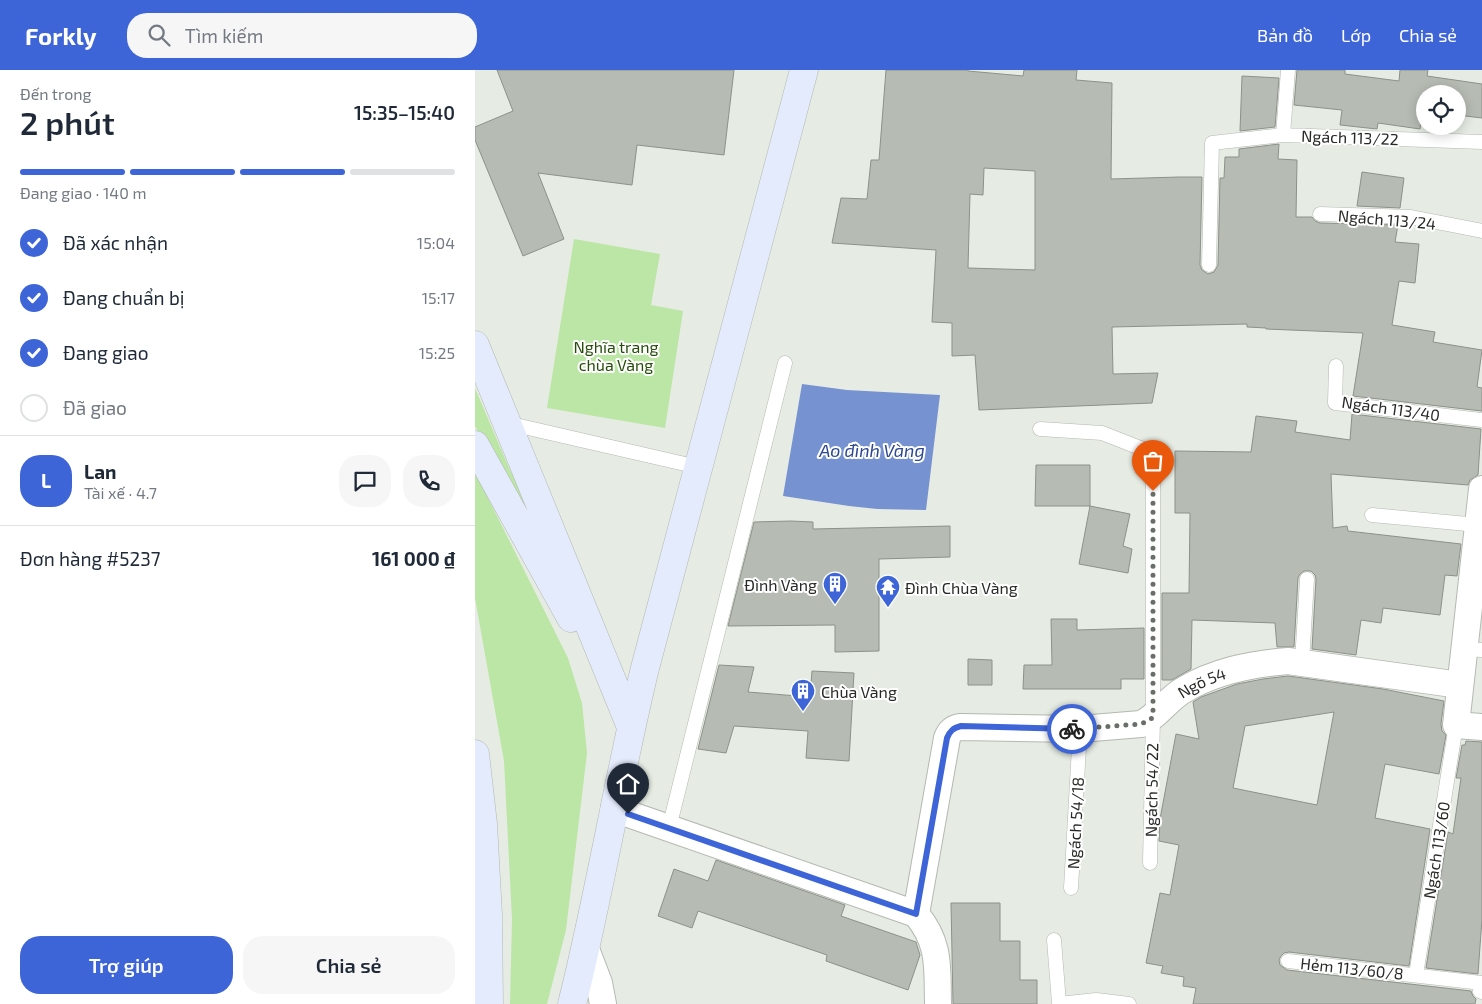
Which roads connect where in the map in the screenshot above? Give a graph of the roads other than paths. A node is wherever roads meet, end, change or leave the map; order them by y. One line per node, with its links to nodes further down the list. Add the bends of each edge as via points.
1 (804, 70): 15 (main road)
2 (1287, 70): 3 (lane, Ngách 113/22)
3 (1283, 134): 4 (lane, Ngách 113/22); 7 (lane, via 1212,143)
4 (1482, 142)
5 (1321, 214): 6 (lane, Ngách 113/24, via 1411,218)
6 (1482, 231)
7 (1209, 265)
8 (475, 345): 12 (main road)
9 (785, 363): 30 (lane)
10 (1336, 366): 11 (lane, Ngách 113/40, via 1335,403)
11 (1482, 420)
12 (507, 423): 15 (lane); 25 (main road)
13 (1040, 429): 23 (lane, Ngách 54/22, via 1102,433 1153,454)
14 (475, 445): 25 (main road)
15 (698, 467): 25 (main road)
16 (1482, 489): 18 (street)
17 (1372, 515): 18 (lane)
18 (1478, 525): 20 (street)
19 (1307, 579): 21 (lane)
20 (1473, 649): 22 (street)
21 (1302, 662): 22 (street, Ngõ 54); 23 (street, Ngõ 54, via 1239,667 1182,691)
22 (1460, 686): 24 (street)
23 (1153, 717): 27 (street, Ngõ 54, via 1141,724); 31 (lane, Ngách 54/22)
24 (1456, 725): 26 (street); 37 (lane, Ngách 113/60)
25 (631, 727): 29 (main road)
26 (1482, 727)
27 (1080, 729): 32 (lane, Ngách 54/18); 33 (street, Ngõ 54, via 961,726 950,732)
28 (475, 754): 39 (main road, via 483,824)
29 (615, 809): 30 (street); 35 (main road)
30 (669, 828): 33 (street)
31 (1150, 863)
32 (1071, 888)
33 (916, 914): 42 (street, via 929,931 934,945)
34 (1053, 940): 43 (lane)
35 (586, 949): 40 (main road); 41 (street)
36 (1288, 961): 37 (lane, Hẻm 113/60/8)
37 (1415, 975): 38 (lane, Hẻm 113/60/8, via 1481,982)
38 (1482, 992)
39 (489, 1004)
40 (572, 1004)
41 (603, 1004)
42 (938, 1004)
43 (1059, 1004): 44 (lane, via 1096,1000)
44 (1129, 1004)

